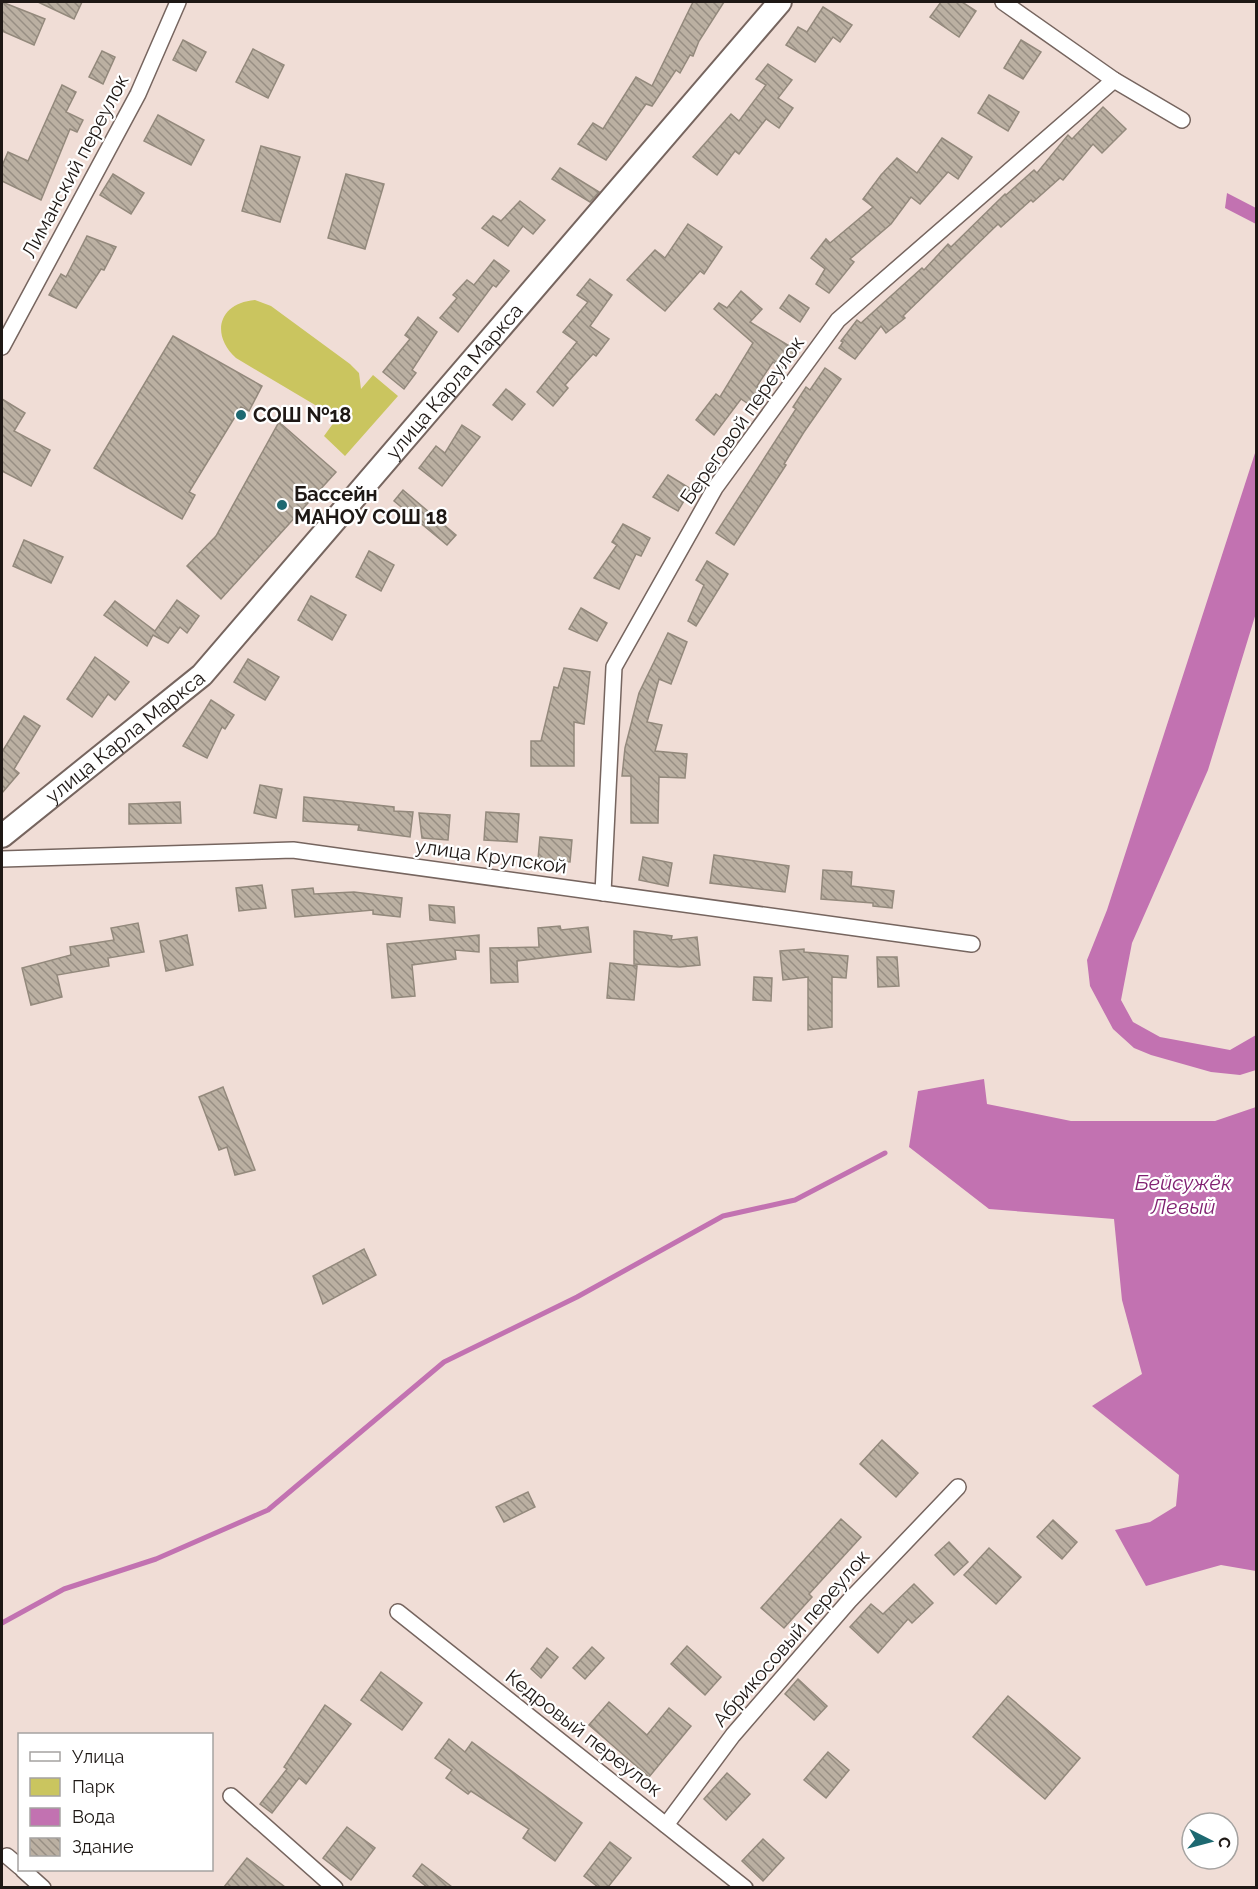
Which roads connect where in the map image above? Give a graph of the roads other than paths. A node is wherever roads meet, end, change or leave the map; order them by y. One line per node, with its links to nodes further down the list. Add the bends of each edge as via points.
1 (178, 2): 6 (street, Лиманский переулок, via 138,94)
2 (780, 2): 7 (main road, улица Карла Маркса, via 202,675)
3 (1003, 2): 4 (street)
4 (1114, 80): 5 (street); 9 (street, Береговой переулок, via 838,320 715,488 614,667)
5 (1182, 120)
6 (2, 347)
7 (2, 836)
8 (2, 859): 9 (street, улица Крупской, via 293,850)
9 (603, 893): 10 (street, улица Крупской)
10 (972, 944)
11 (958, 1487): 14 (street, Абрикосовый переулок, via 849,1601 733,1735)
12 (398, 1612): 14 (street, Кедровый переулок)
13 (231, 1796): 19 (street)
14 (666, 1825): 20 (street, Кедровый переулок)
15 (7, 1857): 16 (street)
16 (18, 1866)
17 (25, 1871): 18 (street)
18 (44, 1887)
19 (335, 1887)
20 (745, 1887)

